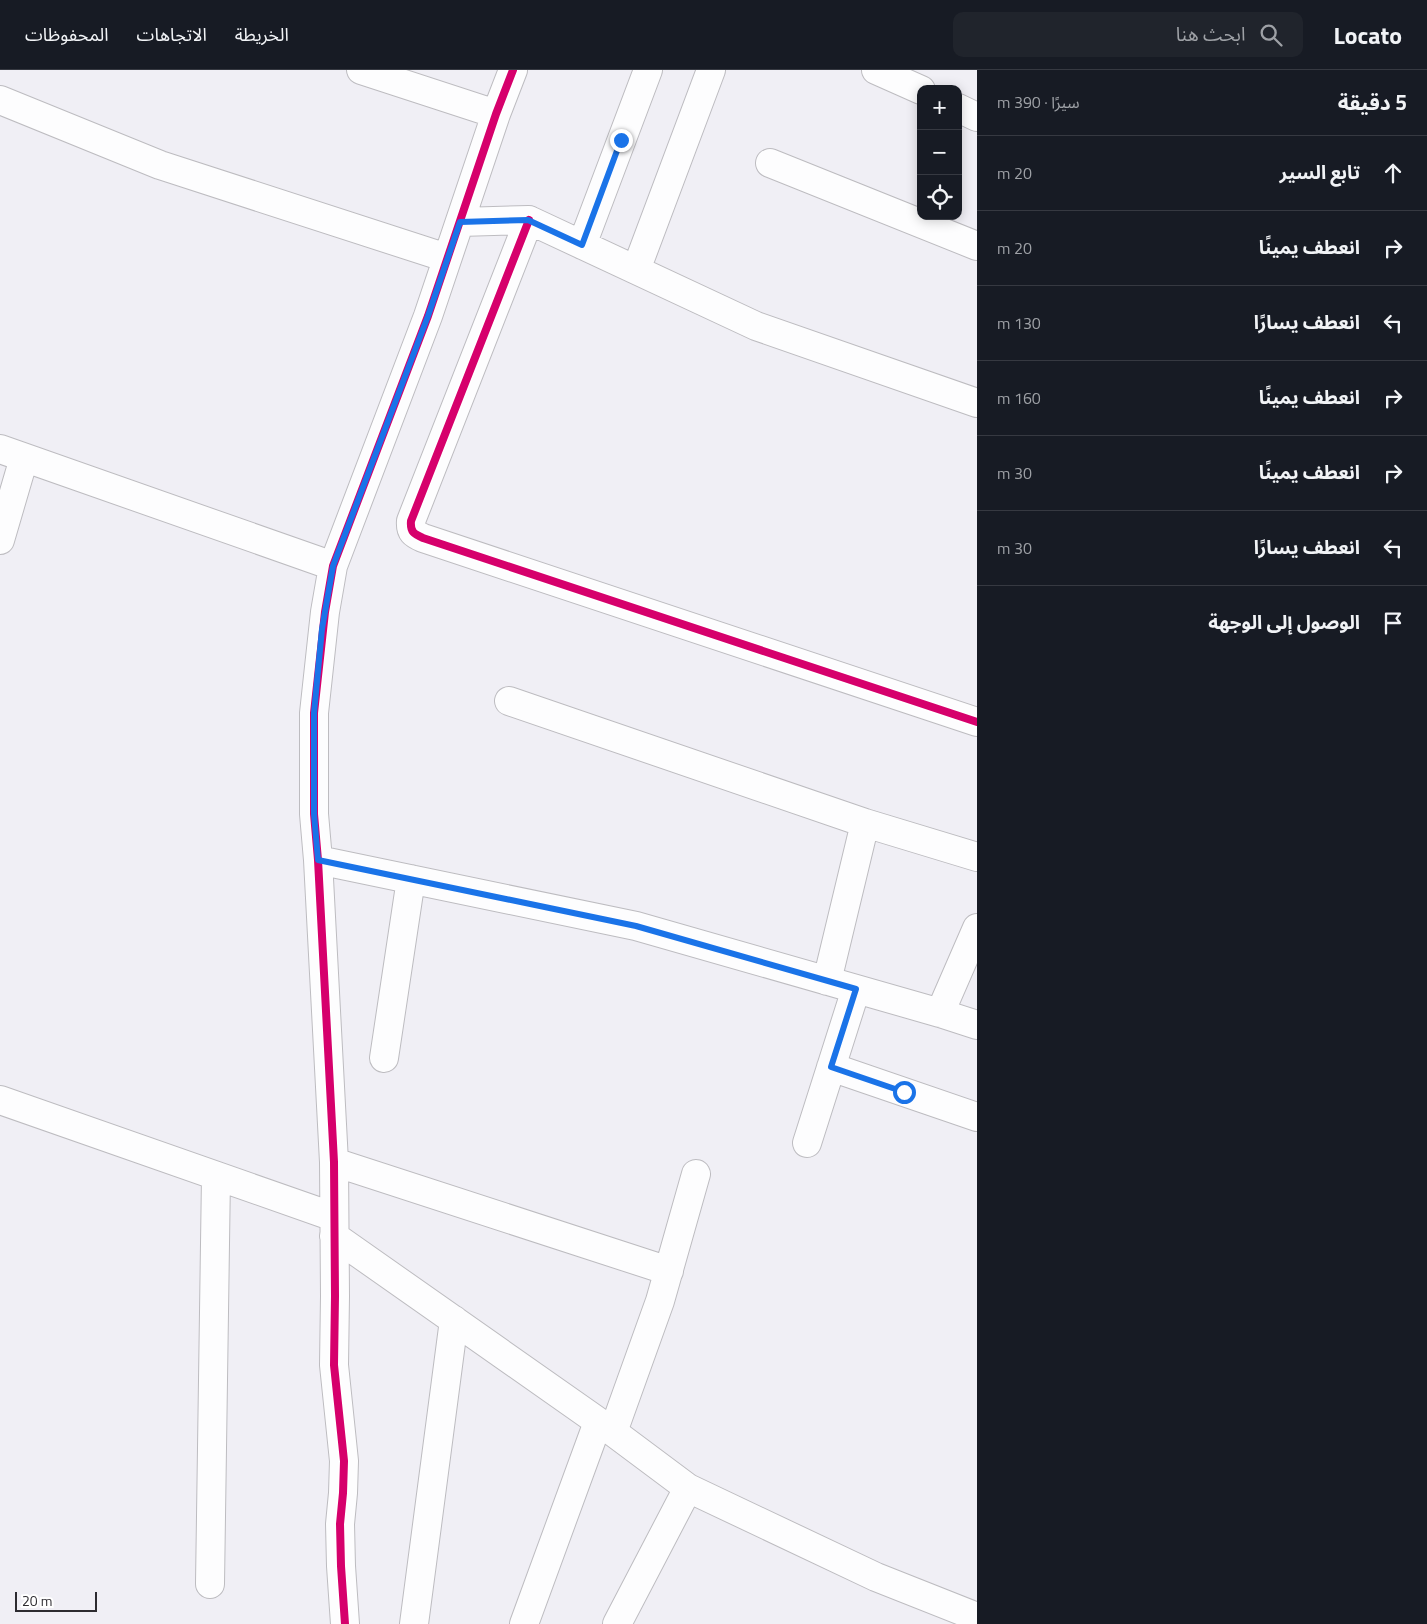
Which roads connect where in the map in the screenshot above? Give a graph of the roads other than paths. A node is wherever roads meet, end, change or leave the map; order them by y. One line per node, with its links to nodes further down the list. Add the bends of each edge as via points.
1 (361, 70): 9 (street)
2 (513, 70): 9 (street)
3 (648, 70): 14 (street)
4 (711, 70): 17 (street)
5 (876, 70): 6 (street)
6 (917, 88)
7 (0, 100): 16 (street, via 160,165)
8 (962, 110): 10 (street)
9 (496, 114): 13 (street)
10 (977, 116)
11 (770, 163): 15 (street)
12 (528, 220): 13 (street); 14 (street); 23 (street, via 411,521 412,533)
13 (460, 222): 16 (street)
14 (582, 245): 17 (street)
15 (977, 246)
16 (447, 258): 21 (street)
17 (636, 270): 18 (street, via 756,326)
18 (977, 403)
19 (12, 453): 20 (street); 21 (street)
20 (0, 540)
21 (333, 566): 26 (street, via 322,629 314,713 314,814)
22 (509, 701): 24 (street)
23 (977, 722)
24 (865, 823): 25 (street); 29 (street)
25 (977, 857)
26 (318, 860): 27 (street); 38 (street)
27 (411, 879): 29 (street, via 636,926); 33 (street)
28 (977, 928): 31 (street)
29 (826, 981): 30 (street)
30 (856, 989): 31 (street); 34 (street)
31 (940, 1013): 32 (street)
32 (977, 1025)
33 (384, 1058)
34 (831, 1067): 36 (street); 37 (street)
35 (0, 1100): 40 (street)
36 (977, 1117)
37 (807, 1144)
38 (334, 1162): 41 (street); 42 (street)
39 (696, 1174): 42 (street)
40 (216, 1176): 41 (street); 46 (street)
41 (334, 1226): 43 (street); 48 (street, via 334,1365 344,1462 340,1533)
42 (669, 1271): 44 (street, via 660,1301)
43 (454, 1320): 44 (street); 49 (street)
44 (605, 1427): 45 (street); 50 (street)
45 (688, 1488): 47 (street, via 876,1577); 51 (street)
46 (210, 1584)
47 (977, 1617)
48 (345, 1624)
49 (414, 1624)
50 (524, 1624)
51 (616, 1624)

